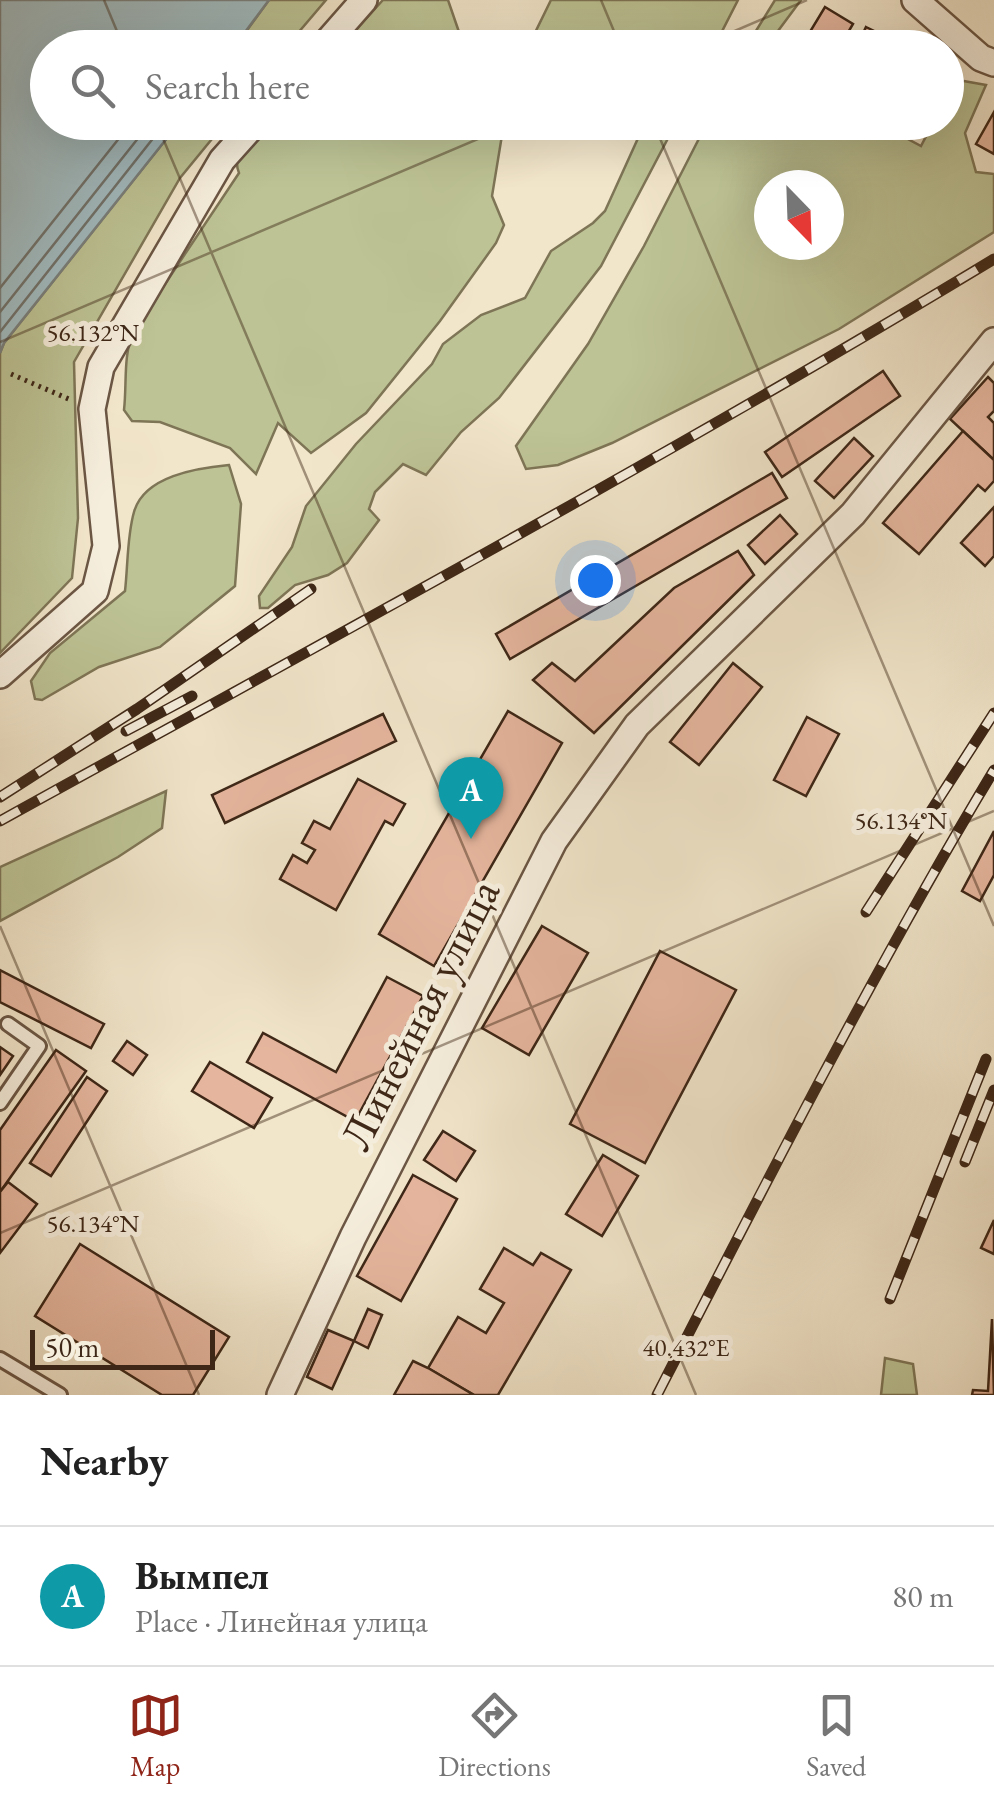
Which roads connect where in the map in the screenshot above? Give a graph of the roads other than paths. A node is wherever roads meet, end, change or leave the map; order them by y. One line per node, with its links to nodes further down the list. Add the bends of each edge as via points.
1 (364, 0): 3 (street)
2 (915, 0): 4 (street)
3 (338, 30)
4 (949, 30)
5 (964, 43): 6 (street)
6 (994, 63)
7 (240, 140): 9 (street, via 100,367 92,408 106,546 96,591)
8 (994, 342): 14 (street, Линейная улица, via 853,514 637,725 554,841 352,1237)
9 (0, 675)
10 (8, 1024): 11 (lane, via 39,1046)
11 (0, 1103)
12 (0, 1358): 13 (lane)
13 (60, 1395)
14 (280, 1395)

